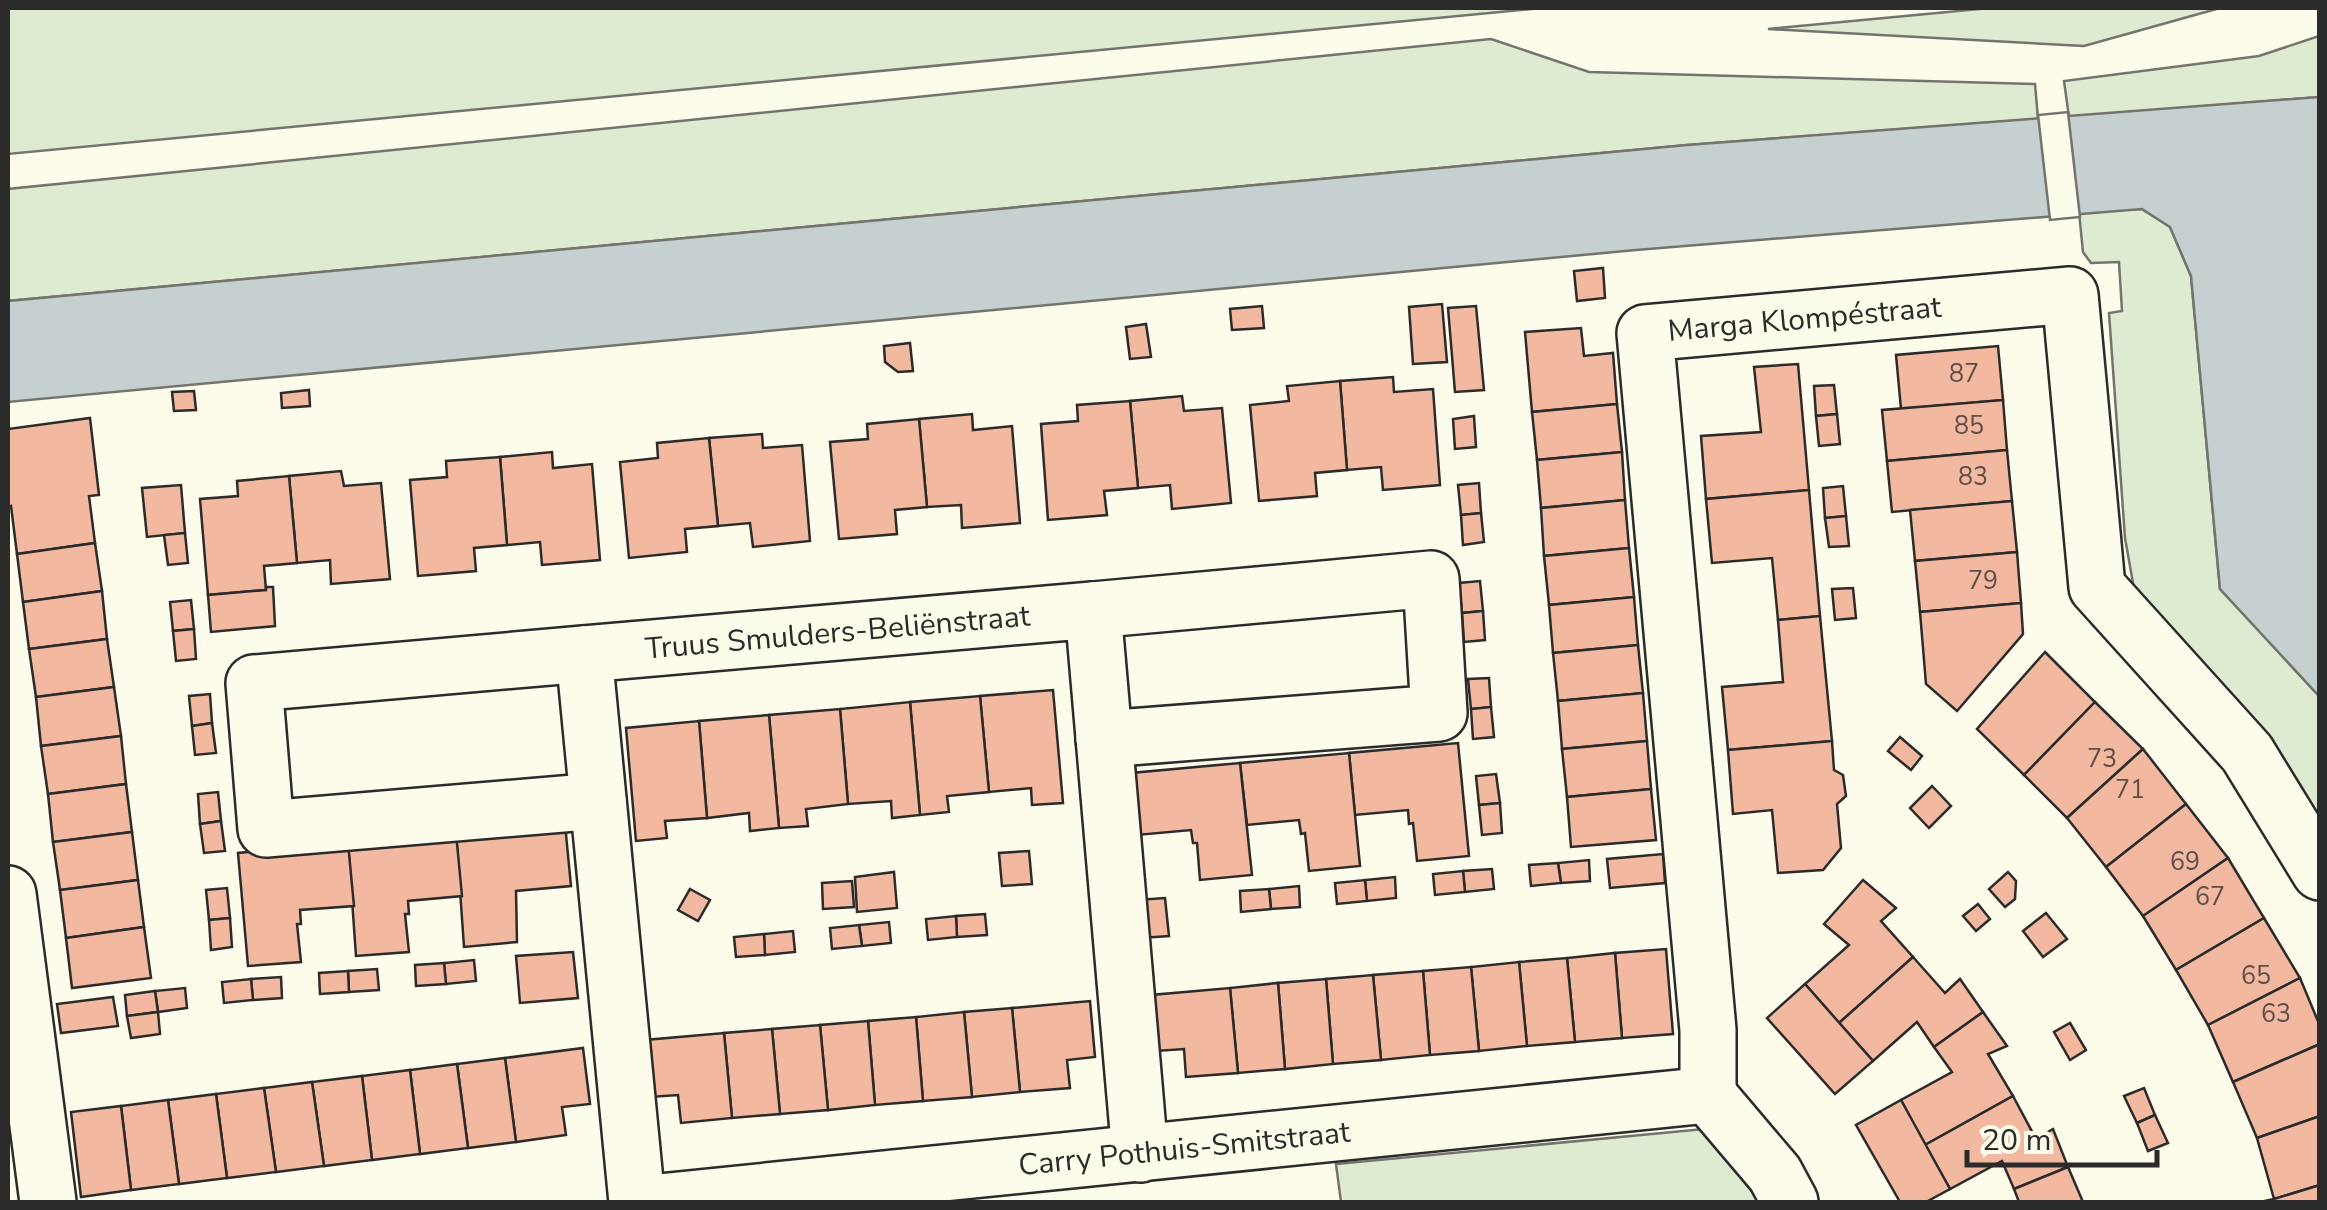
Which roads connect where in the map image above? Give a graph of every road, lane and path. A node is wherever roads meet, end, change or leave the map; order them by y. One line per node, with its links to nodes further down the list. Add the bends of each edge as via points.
1 (1092, 610): 2 (street, Truus Smulders-Beliënstraat); 3 (street); 3 (street, Truus Smulders-Beliënstraat, via 1431,579 1440,713)
2 (584, 654): 4 (street); 4 (street, Truus Smulders-Beliënstraat, via 254,683 266,830)
3 (1104, 739): 8 (street)
4 (598, 801): 10 (street)
5 (2320, 872): 7 (street, Marga Klompéstraat, via 2247,753 2097,587 2070,295 1645,333 1708,1030)
6 (8, 894): 9 (street)
7 (1708, 1094): 8 (street, Carry Pothuis-Smitstraat); 12 (street, via 1776,1174)
8 (1140, 1154): 11 (street, Carry Pothuis-Smitstraat)
9 (48, 1202)
10 (637, 1202)
11 (659, 1202)
12 (1790, 1202)

